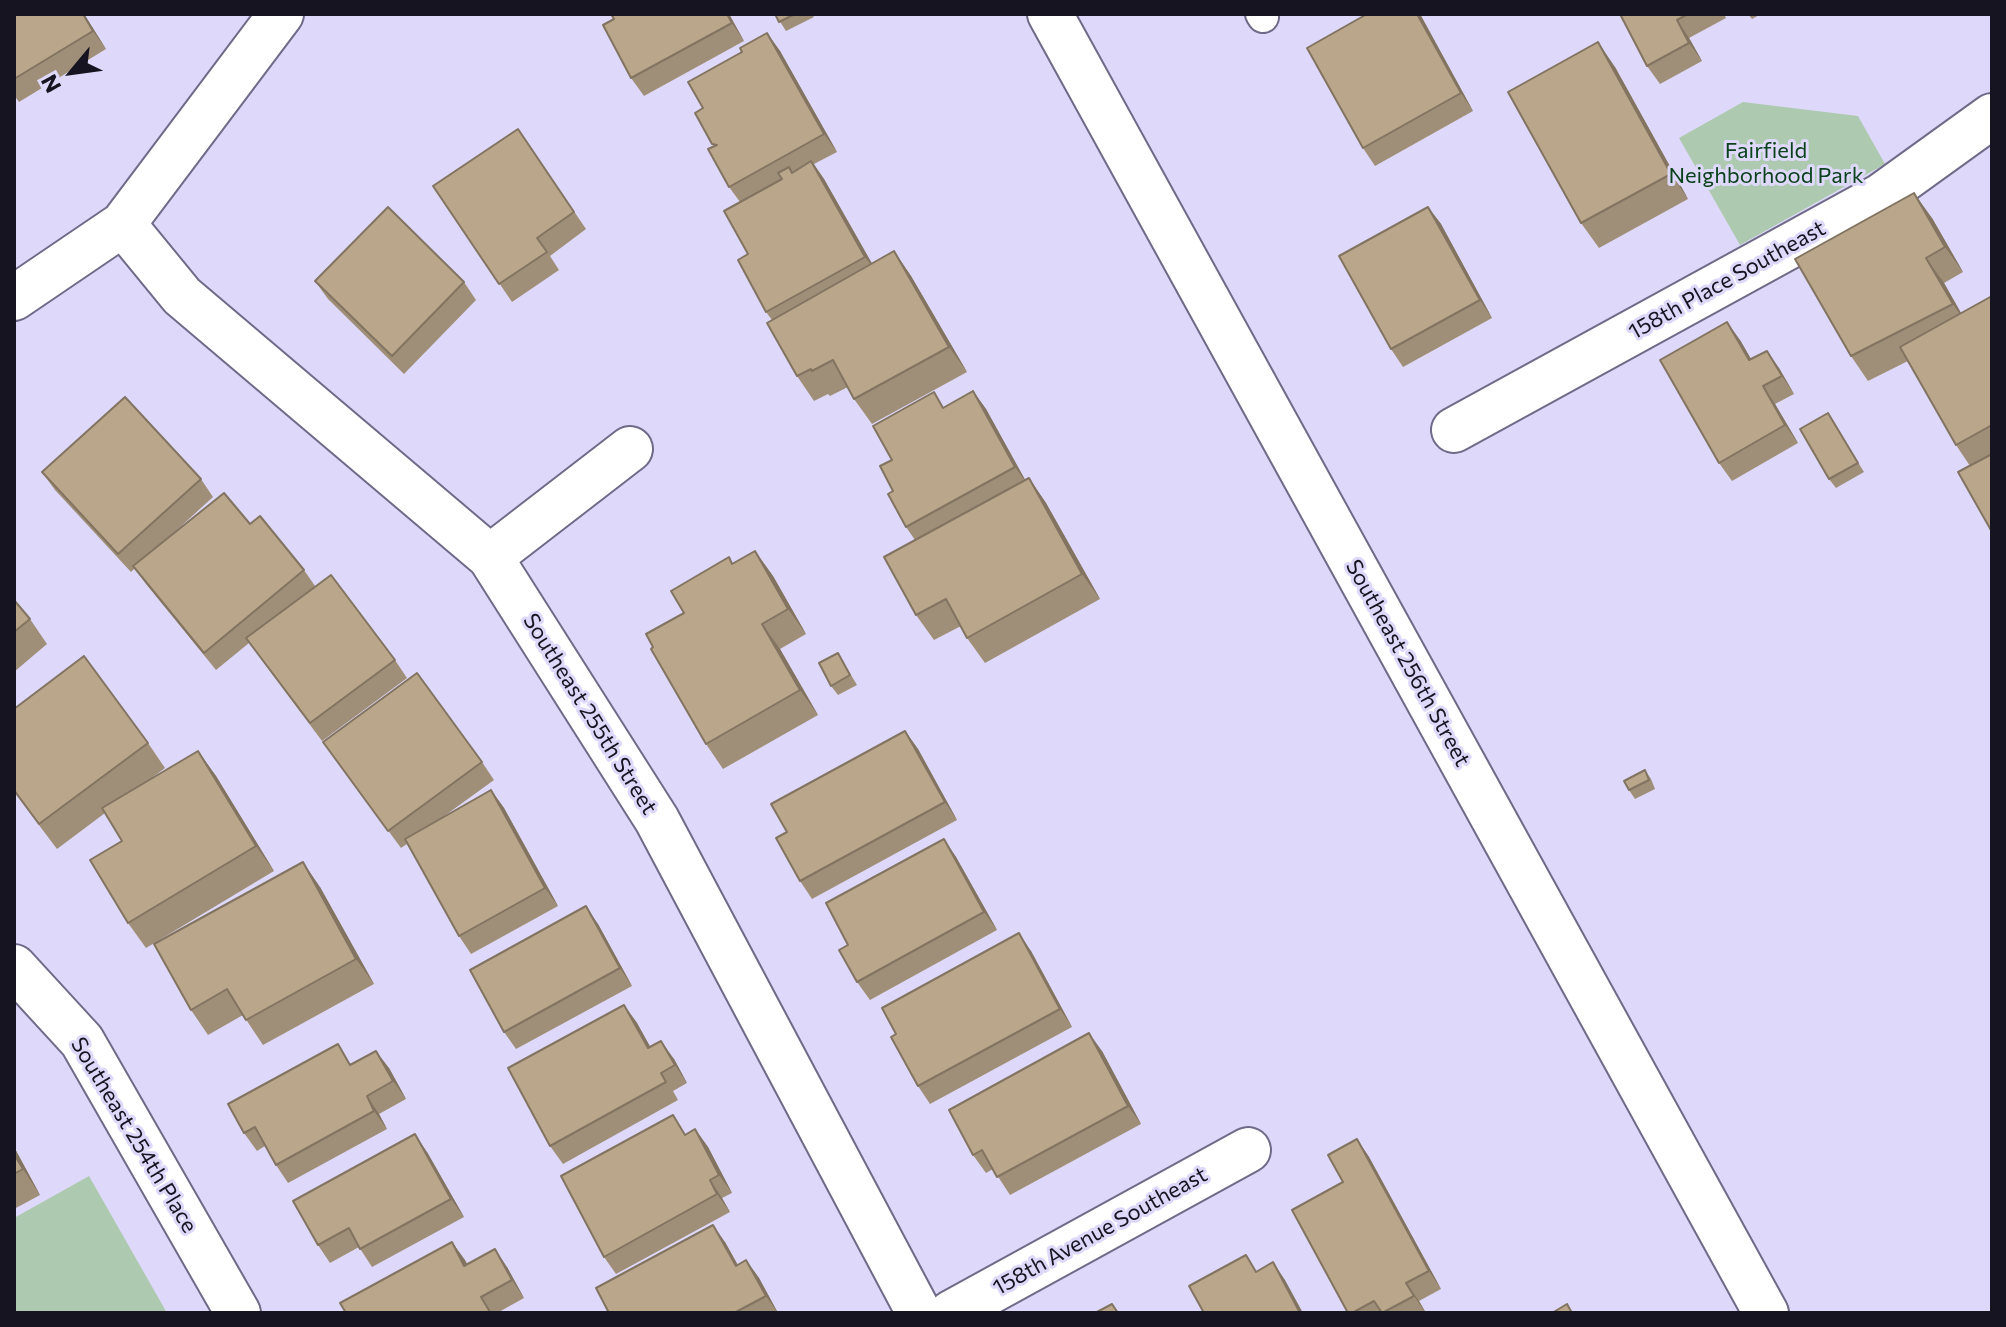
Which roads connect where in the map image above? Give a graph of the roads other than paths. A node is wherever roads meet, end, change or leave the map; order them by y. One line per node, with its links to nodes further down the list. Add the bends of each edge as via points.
1 (281, 14): 4 (street)
2 (1050, 14): 14 (street, Southeast 256th Street)
3 (1992, 116): 6 (street, 158th Place Southeast, via 1881,196)
4 (123, 224): 5 (street); 8 (street, Southeast 255th Street, via 182,296)
5 (14, 298)
6 (1454, 430)
7 (630, 449): 8 (street)
8 (490, 557): 12 (street, Southeast 255th Street, via 657,820)
9 (14, 967): 11 (street, Southeast 254th Place, via 82,1041)
10 (1248, 1150): 13 (street, 158th Avenue Southeast)
11 (238, 1313)
12 (919, 1313)
13 (951, 1313)
14 (1766, 1313)

